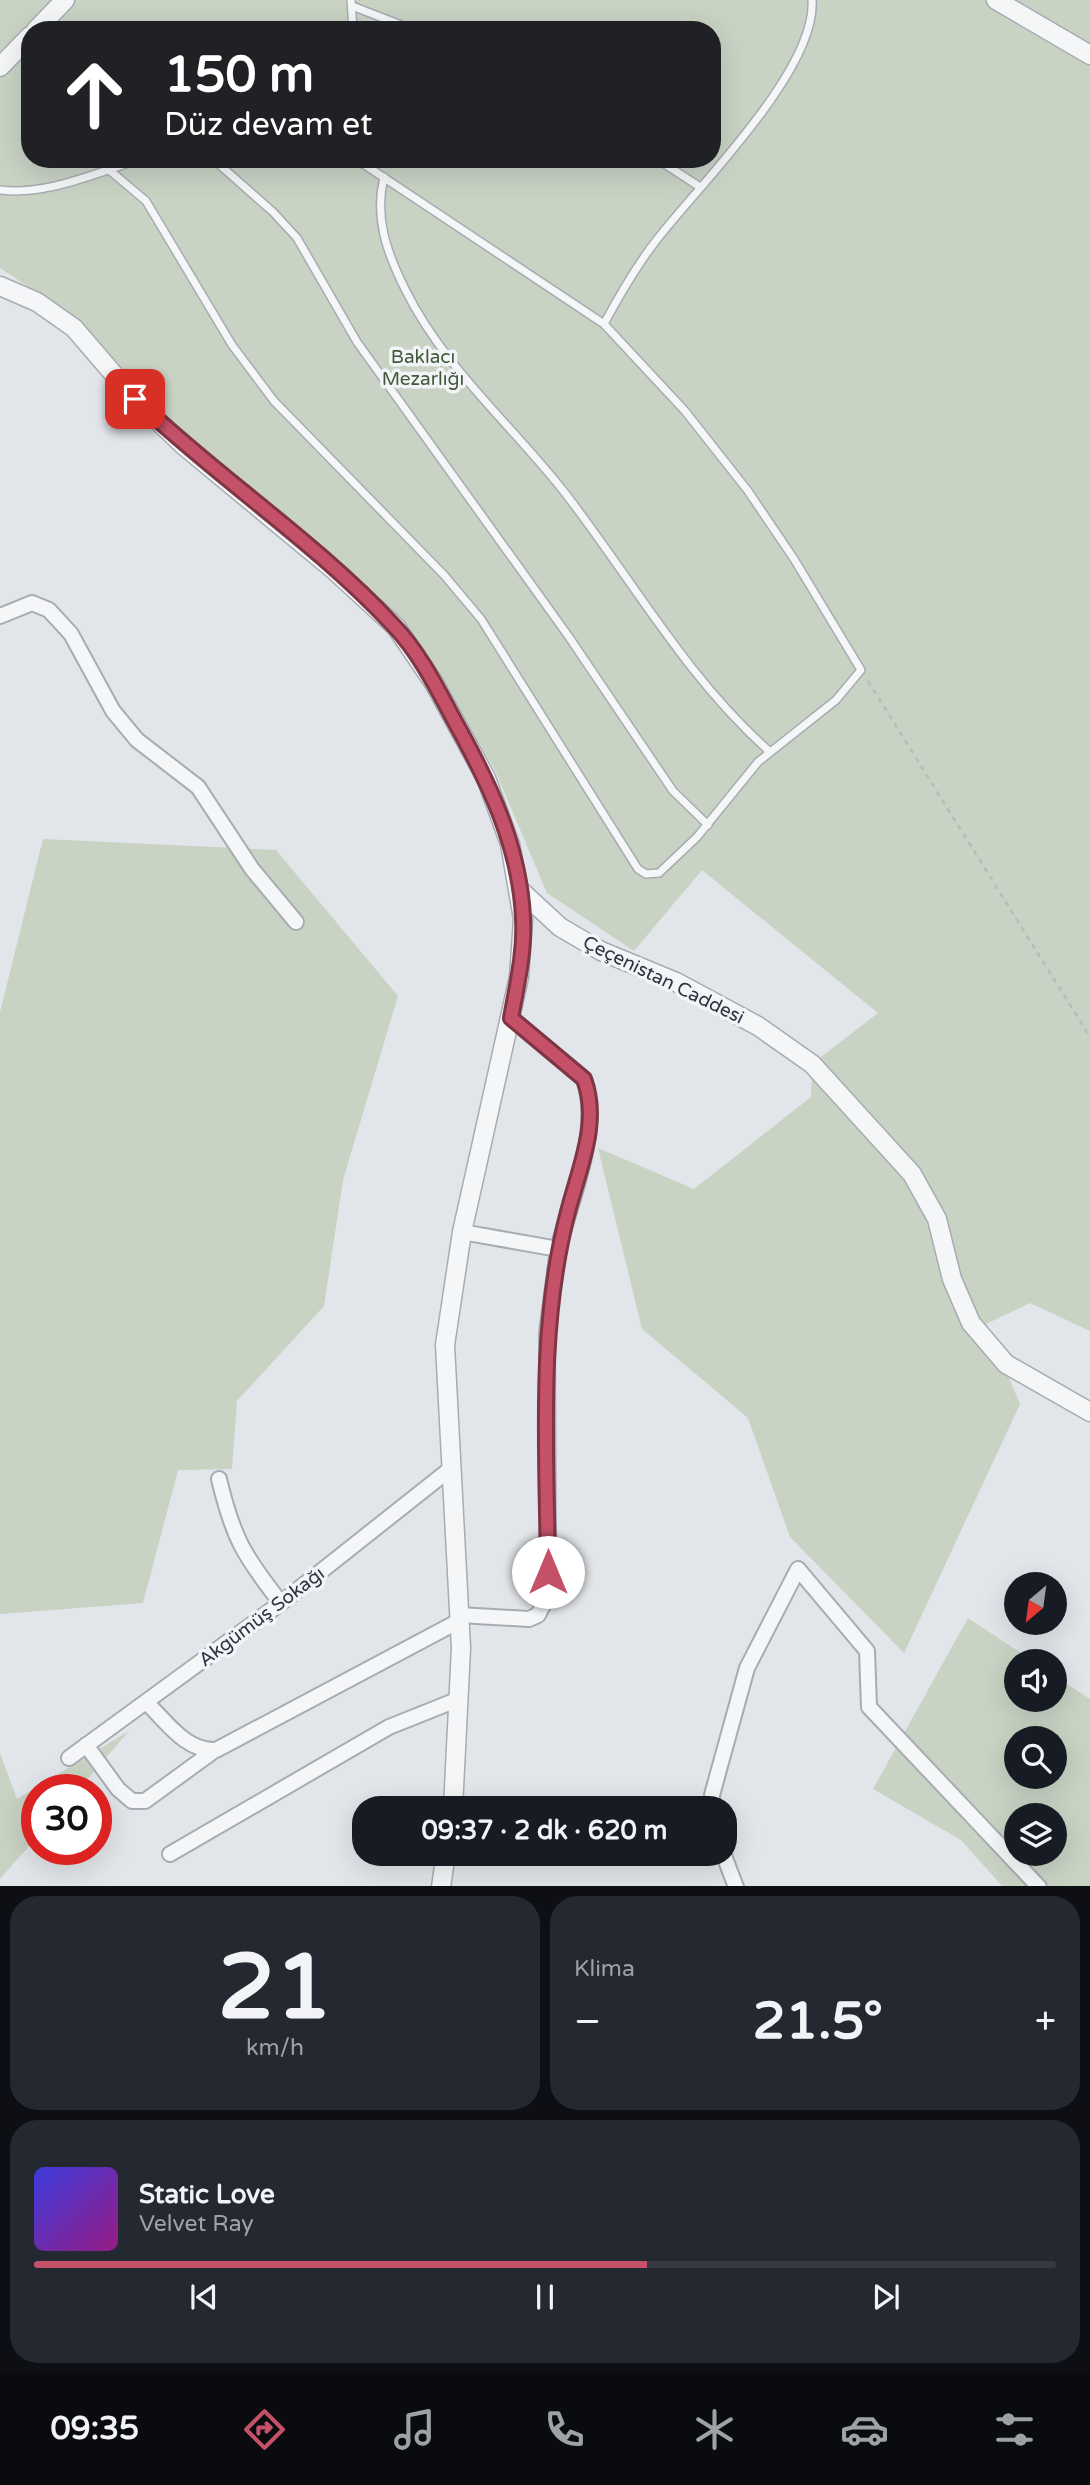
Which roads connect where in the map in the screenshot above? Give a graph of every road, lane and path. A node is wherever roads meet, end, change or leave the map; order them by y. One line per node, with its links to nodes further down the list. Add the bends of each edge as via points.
1 (65, 0): 5 (street)
2 (812, 0): 11 (lane, via 796,60)
3 (996, 0): 9 (street)
4 (351, 3): 6 (lane); 7 (lane)
5 (45, 21)
6 (352, 21)
7 (393, 21)
8 (21, 45): 10 (street)
9 (1090, 55)
10 (0, 67)
11 (721, 162)
12 (111, 168): 17 (lane)
13 (223, 168): 26 (lane, via 297,238 357,342 569,637 673,791)
14 (373, 168): 18 (lane)
15 (671, 168): 19 (lane)
16 (716, 168): 19 (lane)
17 (108, 169): 20 (lane, via 31,190); 26 (lane, via 146,201 232,345 274,401 481,619 638,869 659,873)
18 (384, 177): 22 (lane); 25 (lane, via 380,210 384,239 425,324 566,494 692,670)
19 (700, 187): 22 (lane, via 639,263)
20 (0, 190)
21 (0, 286): 27 (street, via 37,302 74,328 135,399 183,445 334,569 396,627 434,683 486,778 510,844)
22 (604, 324): 24 (lane, via 685,411 748,491)
23 (0, 617): 28 (street, via 32,603 49,610 71,634 113,711 137,740 198,787 252,869)
24 (861, 670): 25 (lane, via 836,700); 30 (path)
25 (769, 751): 26 (lane)
26 (708, 825)
27 (520, 890): 29 (street, via 520,965); 33 (street, Çeçenistan Caddesi, via 560,927 758,1026 812,1064 912,1174 937,1219 952,1279 971,1323 1006,1364)
28 (296, 922)
29 (511, 1018): 31 (street); 32 (street, via 584,1079 588,1091 592,1124)
30 (1090, 1037)
31 (462, 1232): 32 (street); 34 (street, via 445,1345)
32 (558, 1249): 37 (street, via 547,1333 548,1572 544,1603 530,1619)
33 (1090, 1412)
34 (449, 1470): 36 (street, Akgümüş Sokağı); 37 (street)
35 (219, 1479): 36 (street, via 230,1526 249,1562)
36 (281, 1603): 39 (street, Akgümüş Sokağı)
37 (459, 1618): 38 (street); 41 (street)
38 (459, 1699): 43 (street); 45 (street, via 389,1727)
39 (146, 1702): 40 (street, Akgümüş Sokağı); 41 (street, via 188,1744)
40 (86, 1745): 41 (street, via 132,1801 145,1801); 42 (street, Akgümüş Sokağı)
41 (216, 1750)
42 (69, 1758)
43 (454, 1796)
44 (712, 1796): 50 (street, via 747,1668 798,1569 867,1651 869,1707)
45 (170, 1854)
46 (444, 1866): 48 (street)
47 (728, 1866): 49 (street)
48 (441, 1886)
49 (736, 1886)
50 (1039, 1886)

